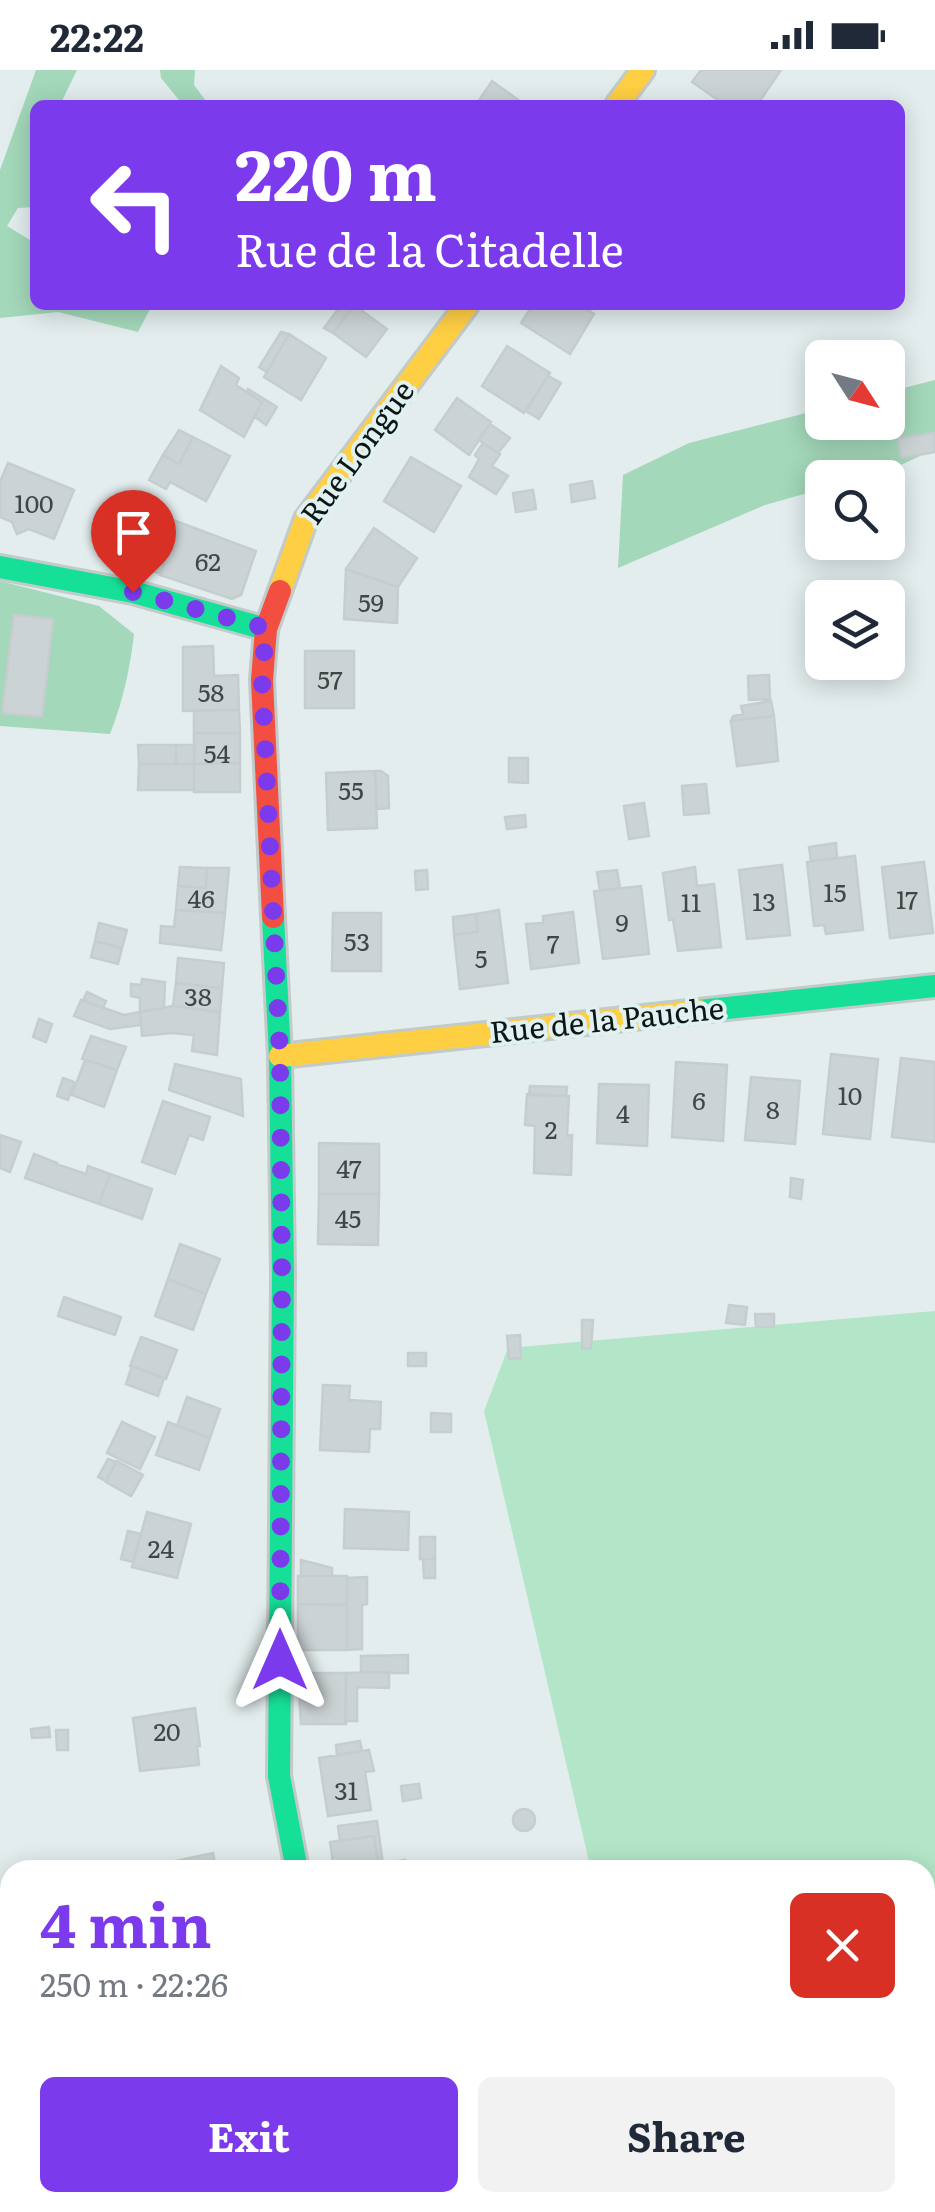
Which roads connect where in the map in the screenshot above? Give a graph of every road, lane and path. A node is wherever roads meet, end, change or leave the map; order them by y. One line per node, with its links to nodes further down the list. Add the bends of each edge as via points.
1 (643, 70): 2 (street)
2 (621, 100)
3 (462, 310): 5 (street, Rue Longue, via 306,519)
4 (0, 567): 5 (street, via 133,592)
5 (266, 628): 7 (street, Rue Longue, via 262,680)
6 (935, 986): 7 (street, Rue de la Pauche)
7 (280, 1056): 8 (street, Rue Longue, via 278,1776)
8 (295, 1860)

